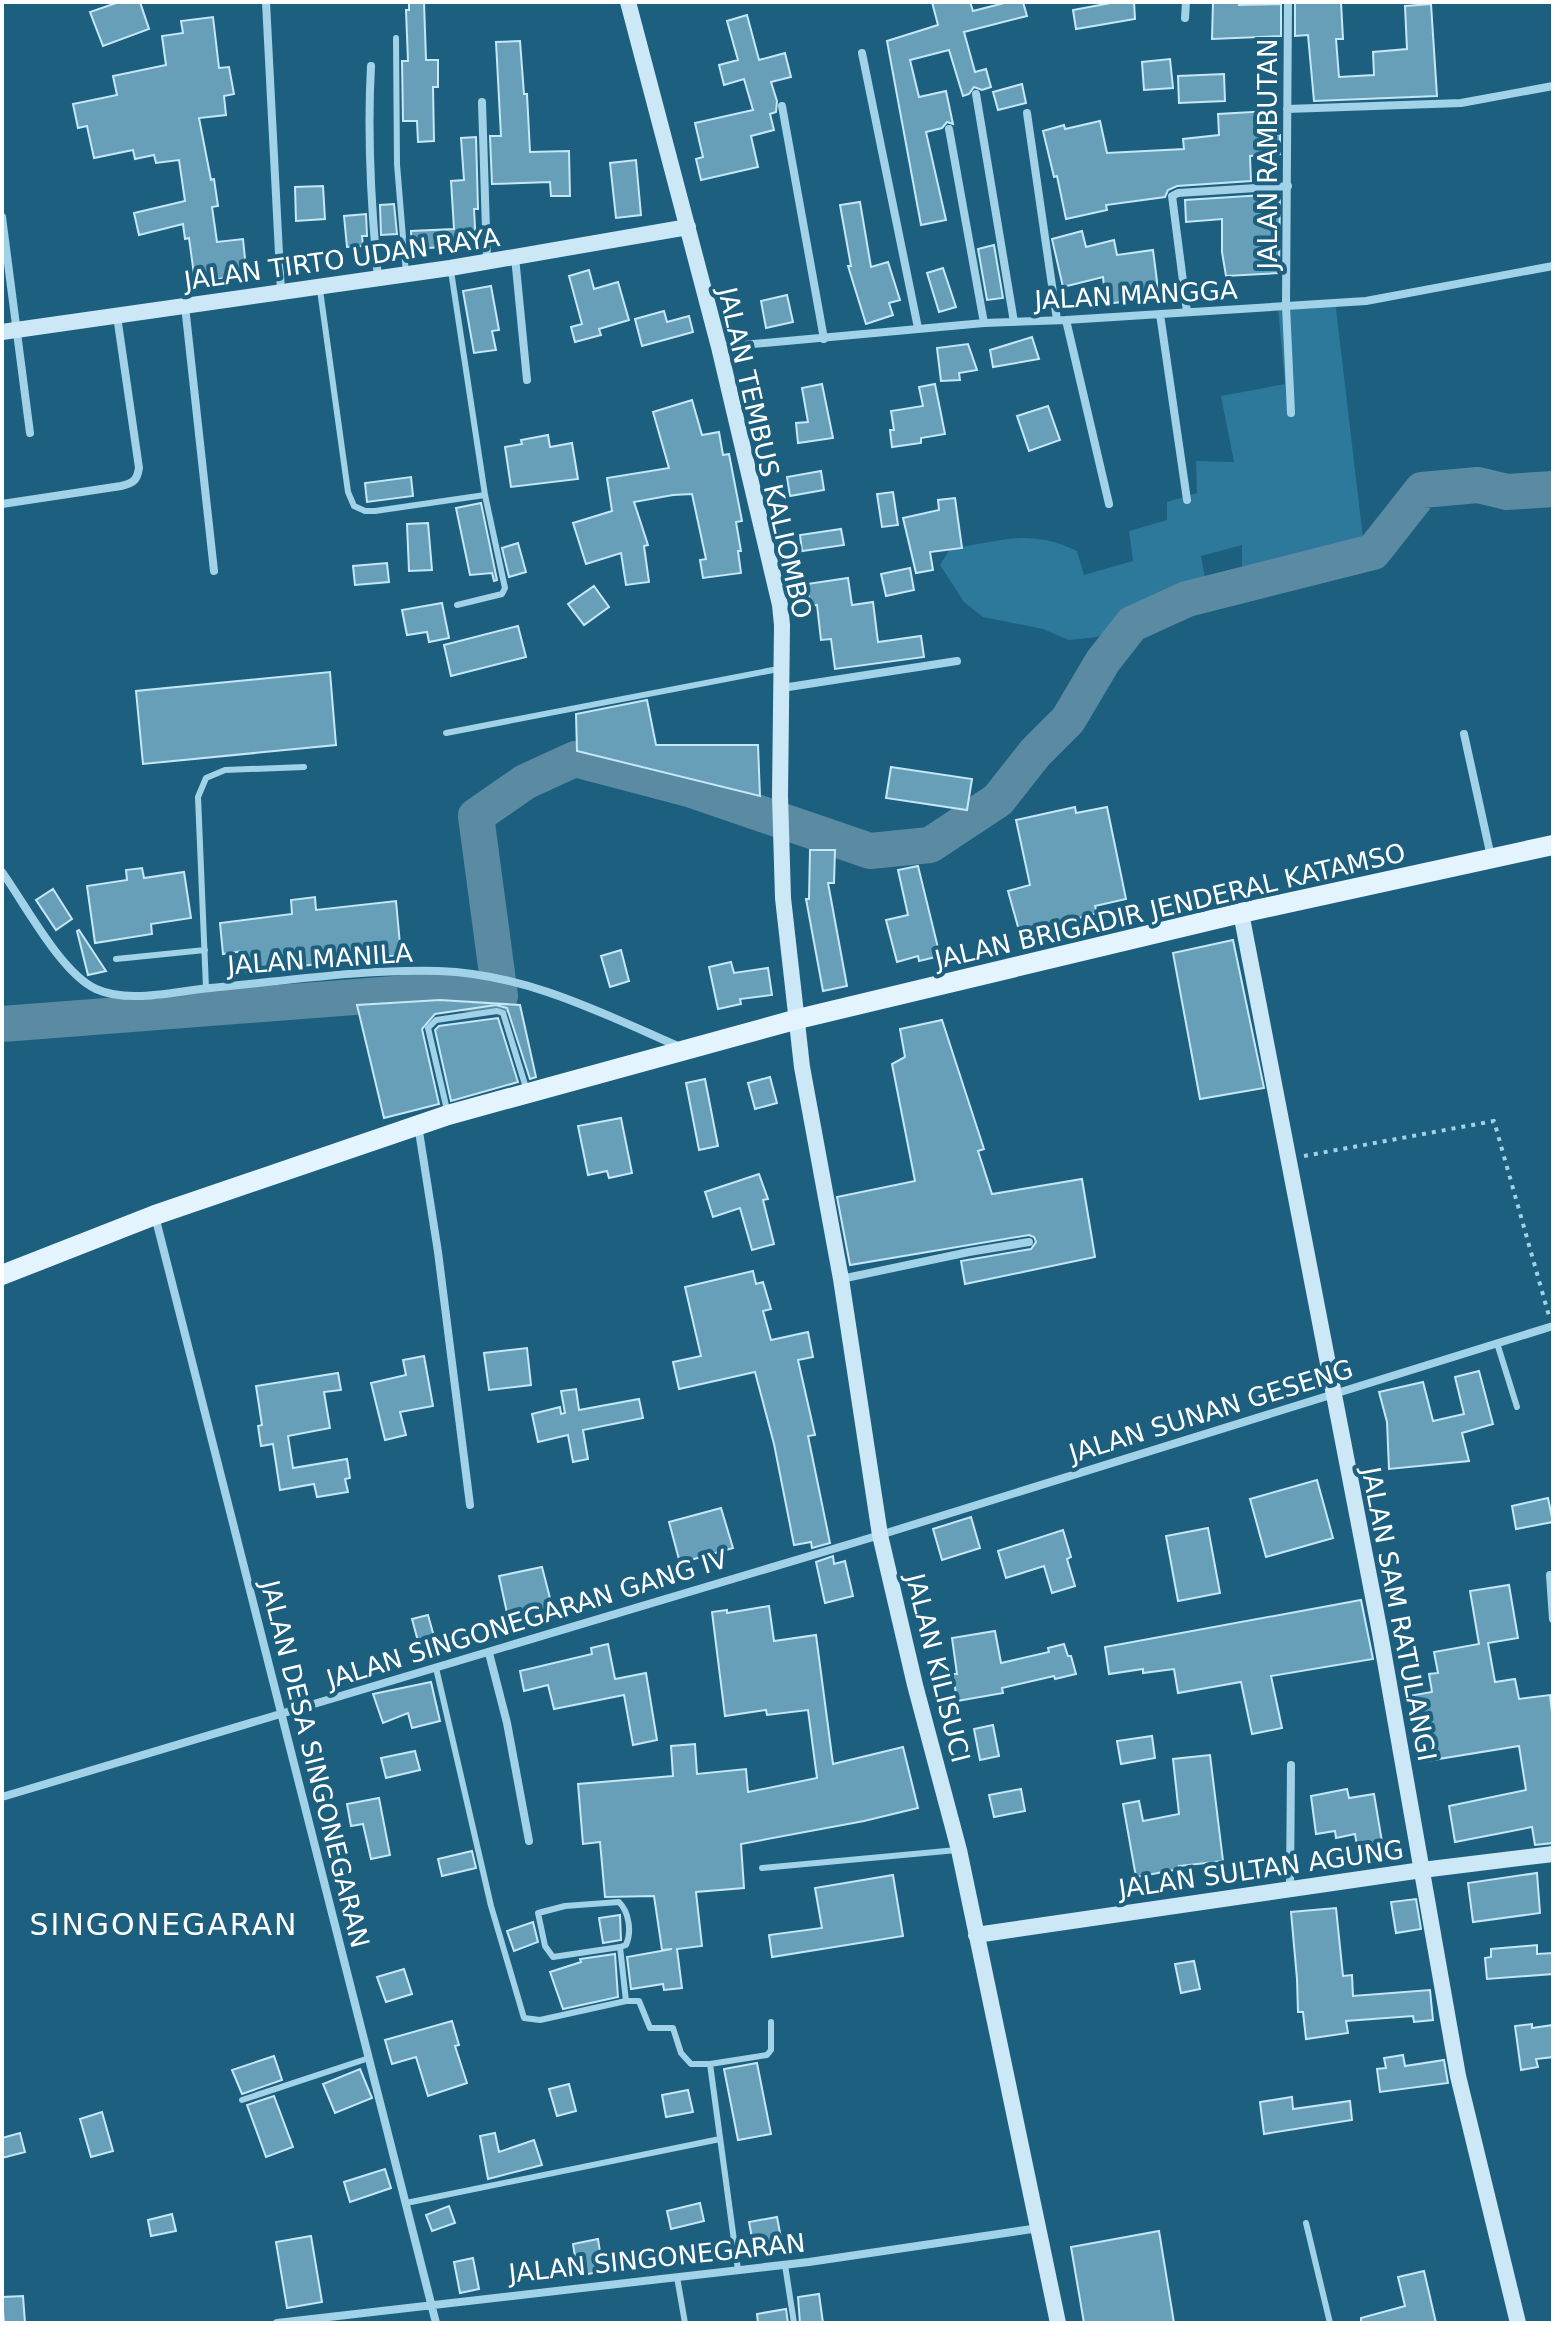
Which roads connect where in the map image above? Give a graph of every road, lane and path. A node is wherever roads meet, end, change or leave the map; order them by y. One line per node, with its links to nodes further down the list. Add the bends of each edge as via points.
1 (266, 2): 26 (street)
2 (628, 2): 18 (street, JALAN TEMBUS KALIOMBO)
3 (1186, 2): 5 (street)
4 (1288, 2): 13 (street, JALAN RAMBUTAN)
5 (1185, 18)
6 (396, 38): 23 (lane, via 397,164)
7 (862, 53): 35 (street)
8 (371, 66): 24 (street, via 367,123)
9 (1553, 86): 13 (street, via 1461,103)
10 (976, 94): 33 (street)
11 (482, 102): 20 (street)
12 (782, 106): 37 (street)
13 (1287, 109): 16 (street, JALAN RAMBUTAN)
14 (1027, 113): 32 (street)
15 (949, 129): 34 (street)
16 (1288, 186): 28 (street, JALAN RAMBUTAN); 29 (street, via 1172,196)
17 (2, 217): 36 (street)
18 (688, 227): 19 (street, JALAN TIRTO UDAN RAYA); 38 (street, JALAN TEMBUS KALIOMBO)
19 (515, 257): 20 (street, JALAN TIRTO UDAN RAYA); 39 (street)
20 (487, 262): 22 (street, JALAN TIRTO UDAN RAYA)
21 (1553, 266): 28 (street, JALAN MANGGA, via 1366,301)
22 (450, 268): 23 (street, JALAN TIRTO UDAN RAYA); 42 (lane)
23 (406, 274): 24 (street, JALAN TIRTO UDAN RAYA)
24 (378, 278): 25 (street, JALAN TIRTO UDAN RAYA)
25 (319, 287): 26 (street, JALAN TIRTO UDAN RAYA); 42 (lane, via 354,506 375,511)
26 (281, 292): 27 (street, JALAN TIRTO UDAN RAYA)
27 (185, 306): 31 (street, JALAN TIRTO UDAN RAYA); 46 (street)
28 (1286, 306): 29 (street, JALAN MANGGA); 40 (street, JALAN RAMBUTAN)
29 (1187, 312): 30 (street, JALAN MANGGA)
30 (1160, 314): 32 (street, JALAN MANGGA); 43 (street)
31 (117, 315): 36 (street, JALAN TIRTO UDAN RAYA); 44 (street, via 137,479)
32 (1061, 320): 33 (street, JALAN MANGGA); 45 (street)
33 (1014, 322): 34 (street, JALAN MANGGA)
34 (984, 323): 35 (street, JALAN MANGGA)
35 (918, 328): 37 (street, JALAN MANGGA)
36 (9, 331): 41 (street)
37 (824, 339): 38 (street, JALAN MANGGA)
38 (719, 347): 49 (street, JALAN TEMBUS KALIOMBO, via 780,605)
39 (527, 380)
40 (1291, 413)
41 (30, 433)
42 (485, 495): 47 (lane, via 505,591)
43 (1187, 500)
44 (2, 504)
45 (1109, 504)
46 (214, 571)
47 (457, 605)
48 (957, 661): 50 (street)
49 (782, 668): 50 (street, JALAN TEMBUS KALIOMBO); 51 (lane)
50 (781, 689): 61 (street, JALAN TEMBUS KALIOMBO, via 783,898)
51 (446, 733)
52 (1464, 734): 55 (street)
53 (304, 767): 58 (lane, via 225,770 206,778 198,797)
54 (1553, 845): 55 (main road, JALAN BRIGADIR JENDERAL KATAMSO)
55 (1492, 858): 57 (main road, JALAN BRIGADIR JENDERAL KATAMSO)
56 (2, 872): 60 (street, JALAN MANILA, via 82,981 98,990 144,995)
57 (1241, 913): 61 (main road, JALAN BRIGADIR JENDERAL KATAMSO); 66 (street, JALAN SAM RATULANGI)
58 (205, 950): 59 (lane); 60 (lane)
59 (116, 959)
60 (206, 988): 62 (street, JALAN MANILA, via 398,971 493,975 567,997)
61 (798, 1019): 62 (main road, JALAN BRIGADIR JENDERAL KATAMSO); 70 (street, JALAN KILISUCI)
62 (686, 1049): 63 (main road, JALAN BRIGADIR JENDERAL KATAMSO)
63 (528, 1094): 64 (main road, JALAN BRIGADIR JENDERAL KATAMSO); 64 (lane, via 503,1013 436,1020 428,1028)
64 (448, 1115): 65 (main road, JALAN BRIGADIR JENDERAL KATAMSO)
65 (418, 1123): 67 (main road, JALAN BRIGADIR JENDERAL KATAMSO); 75 (street)
66 (1289, 1159): 71 (path, via 1494,1121); 73 (street, JALAN SAM RATULANGI)
67 (155, 1215): 69 (main road, JALAN BRIGADIR JENDERAL KATAMSO); 81 (street, JALAN DESA SINGONEGARAN)
68 (1029, 1242): 70 (street)
69 (2, 1275)
70 (841, 1279): 76 (street, JALAN KILISUCI)
71 (1552, 1326): 72 (street, JALAN SUNAN GESENG)
72 (1497, 1343): 73 (street, JALAN SUNAN GESENG); 74 (lane)
73 (1334, 1395): 76 (street, JALAN SUNAN GESENG); 88 (street, JALAN SAM RATULANGI)
74 (1517, 1407)
75 (470, 1505)
76 (880, 1535): 79 (street, JALAN SINGONEGARAN GANG IV); 85 (street, JALAN KILISUCI)
77 (1550, 1575): 78 (street)
78 (1553, 1619)
79 (489, 1653): 80 (street, JALAN SINGONEGARAN GANG IV); 84 (street)
80 (436, 1668): 81 (street, JALAN SINGONEGARAN GANG IV); 92 (lane, via 491,1906 524,2018 540,2020)
81 (281, 1713): 83 (street, JALAN SINGONEGARAN GANG IV); 94 (street, JALAN DESA SINGONEGARAN)
82 (1291, 1765): 89 (street)
83 (2, 1797)
84 (529, 1841)
85 (959, 1850): 87 (lane); 90 (street, JALAN KILISUCI)
86 (1553, 1854): 88 (street, JALAN SULTAN AGUNG)
87 (762, 1868)
88 (1422, 1870): 89 (street, JALAN SULTAN AGUNG); 111 (street, JALAN SAM RATULANGI, via 1458,2076)
89 (1290, 1889): 90 (street, JALAN SULTAN AGUNG)
90 (976, 1935): 100 (street, JALAN KILISUCI)
91 (620, 1947): 91 (lane, via 553,1957 545,1946 538,1913 619,1902 630,1935); 92 (lane)
92 (626, 2001): 95 (lane, via 639,2001 650,2028 673,2028 681,2053 691,2064)
93 (771, 2022): 95 (lane, via 767,2055)
94 (369, 2058): 96 (lane); 98 (street, JALAN DESA SINGONEGARAN)
95 (710, 2064): 97 (lane)
96 (242, 2100)
97 (720, 2139): 98 (lane); 102 (lane)
98 (406, 2203): 104 (street, JALAN DESA SINGONEGARAN)
99 (1306, 2223): 110 (lane)
100 (1040, 2228): 101 (street, JALAN SINGONEGARAN); 109 (street, JALAN KILISUCI)
101 (785, 2265): 102 (street, JALAN SINGONEGARAN); 108 (lane)
102 (738, 2270): 103 (street, JALAN SINGONEGARAN)
103 (677, 2277): 104 (street, JALAN SINGONEGARAN); 107 (lane)
104 (431, 2303): 105 (street, JALAN SINGONEGARAN); 106 (street, JALAN DESA SINGONEGARAN)
105 (277, 2323)
106 (436, 2323)
107 (685, 2323)
108 (794, 2323)
109 (1058, 2323)
110 (1330, 2323)
111 (1518, 2323)

